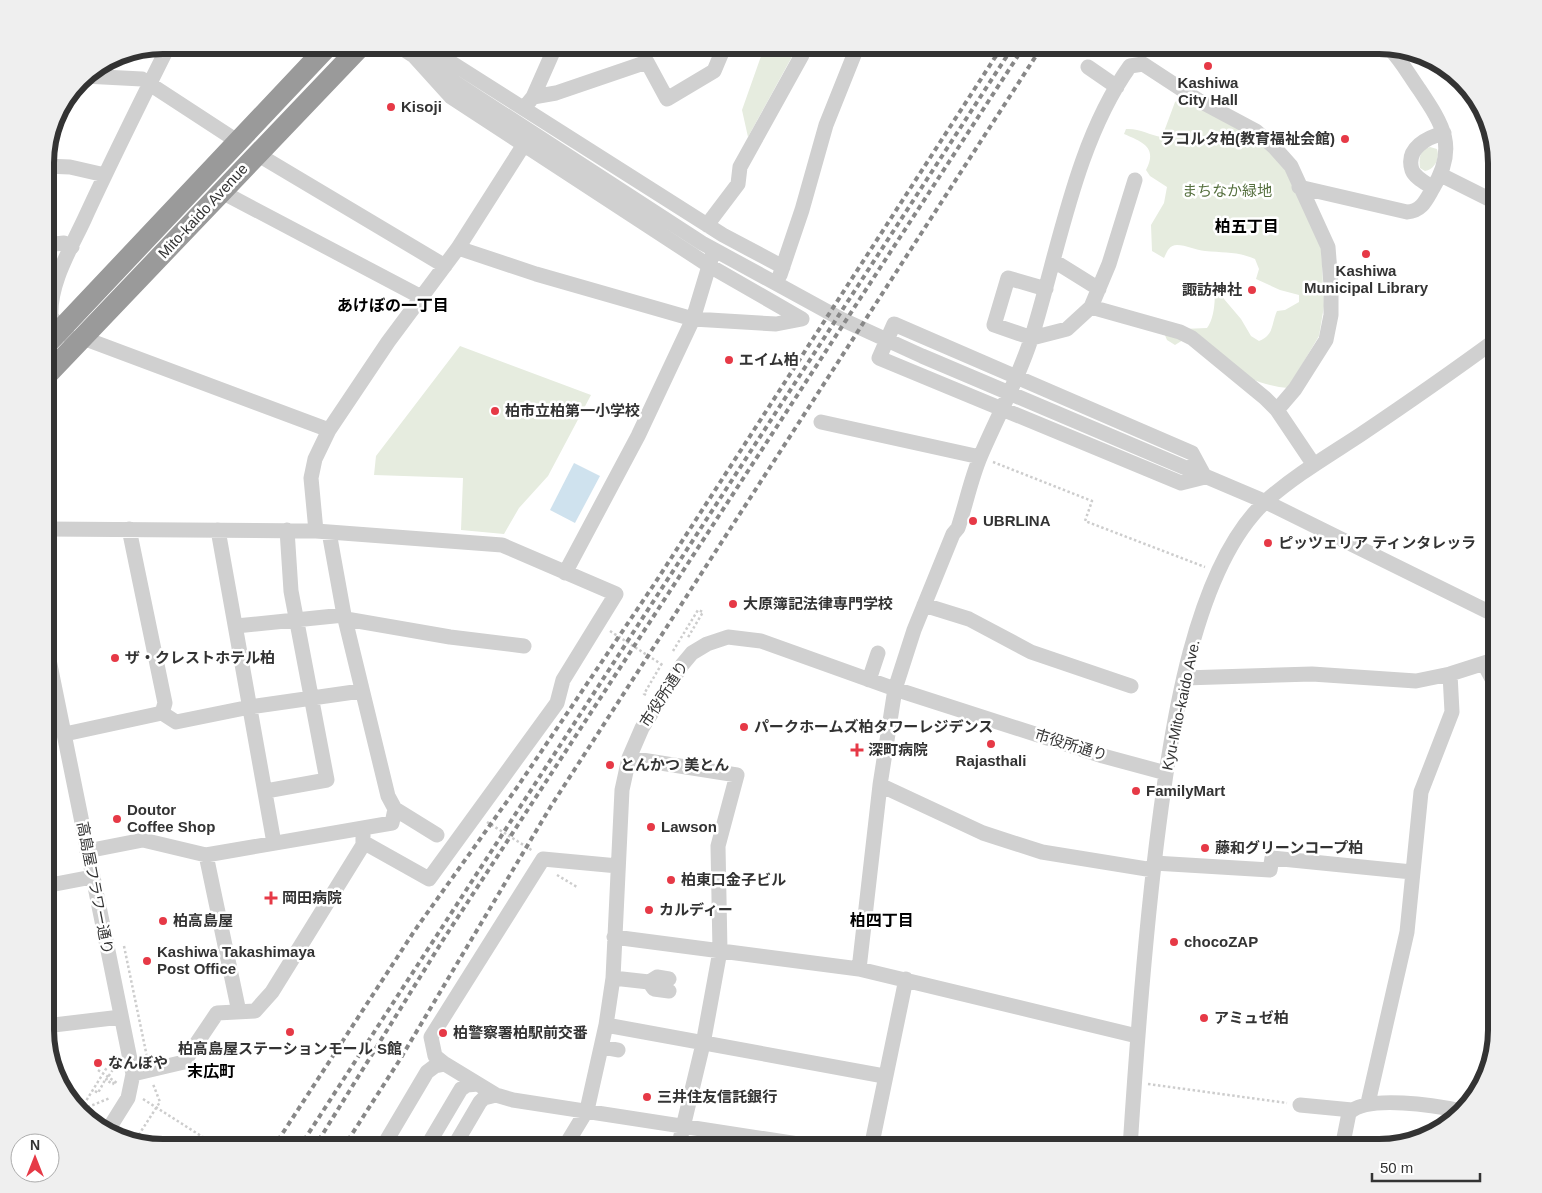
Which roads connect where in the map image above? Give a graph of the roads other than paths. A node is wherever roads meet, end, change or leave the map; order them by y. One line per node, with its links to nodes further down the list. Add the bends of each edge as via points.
1 (164, 54): 15 (street)
2 (320, 54): 19 (highway, Mito-kaido Avenue)
3 (353, 54): 21 (highway, Mito-kaido Avenue)
4 (410, 54): 12 (street)
5 (421, 54): 12 (street)
6 (439, 54): 17 (street)
7 (552, 54): 17 (street)
8 (721, 54): 17 (street, via 714,71 667,99 648,62)
9 (802, 54): 29 (street, via 740,167 738,184)
10 (854, 54): 37 (street, via 826,125)
11 (1394, 55): 18 (street, via 1439,119)
12 (413, 56): 20 (street, via 451,97); 59 (street, via 702,243 832,314 922,356)
13 (1088, 67): 16 (street)
14 (96, 77): 15 (street, via 142,80)
15 (149, 85): 19 (street); 23 (street)
16 (1117, 87): 26 (street, via 1130,66 1143,64 1198,100 1256,131 1291,166); 34 (street, via 1084,155)
17 (528, 102): 29 (street)
18 (1444, 133): 25 (street, via 1447,158); 25 (street, via 1421,142 1412,160 1412,170 1419,178)
19 (237, 141): 46 (highway, Mito-kaido Avenue)
20 (523, 146): 33 (street); 35 (street)
21 (257, 154): 27 (highway, Mito-kaido Avenue); 36 (street)
22 (54, 166): 23 (street)
23 (104, 175): 32 (street)
24 (1135, 180): 39 (street)
25 (1437, 182): 26 (street, via 1422,207 1407,212); 28 (street)
26 (1299, 187): 54 (street, via 1328,248 1331,315 1326,340 1316,358 1296,389)
27 (222, 192): 41 (street); 49 (highway, Mito-kaido Avenue)
28 (1488, 200)
29 (708, 225): 30 (street)
30 (723, 235): 35 (street); 37 (street)
31 (54, 244): 32 (street)
32 (72, 246): 40 (street)
33 (458, 248): 36 (street); 44 (street)
34 (1054, 262): 38 (street); 39 (street)
35 (708, 265): 42 (street); 44 (street)
36 (445, 266): 41 (street)
37 (783, 267): 42 (street)
38 (1046, 289): 48 (street); 48 (street, via 1008,278 994,325)
39 (1099, 289): 43 (street)
40 (54, 290)
41 (423, 298): 56 (street, via 388,342)
42 (772, 302): 44 (street, via 802,319 776,324)
43 (1091, 307): 48 (street, via 1067,329); 54 (street, via 1192,338 1245,379)
44 (693, 319): 66 (street, via 638,436)
45 (54, 321): 46 (street)
46 (61, 329): 47 (highway, Mito-kaido Avenue); 49 (street)
47 (54, 336)
48 (1032, 338): 52 (street)
49 (81, 341): 51 (highway, Mito-kaido Avenue); 56 (street)
50 (1488, 345): 58 (street, Kyu-Mito-kaido Ave.)
51 (54, 369)
52 (1017, 379): 53 (street); 53 (street, via 894,324 879,358); 59 (street, via 1192,453)
53 (1002, 409): 57 (street); 59 (street, via 1181,483)
54 (1277, 410): 58 (street)
55 (821, 422): 57 (street)
56 (330, 430): 65 (street, via 315,459 312,478)
57 (980, 457): 67 (street, via 958,528)
58 (1314, 465): 60 (street, Kyu-Mito-kaido Ave.)
59 (1205, 476): 60 (street)
60 (1266, 502): 68 (street); 76 (street, Kyu-Mito-kaido Ave., via 1235,540 1220,572 1206,603)
61 (54, 529): 62 (street)
62 (129, 529): 63 (street); 84 (street, via 165,702)
63 (218, 530): 64 (street); 71 (street)
64 (286, 530): 65 (street); 70 (street)
65 (323, 531): 66 (street, via 502,545); 69 (street)
66 (564, 573): 91 (street, via 623,596 602,630 563,680 557,704 428,879)
67 (924, 605): 79 (street, via 969,619 1031,652); 80 (street)
68 (1488, 612)
69 (345, 617): 70 (street); 72 (street, via 450,637); 81 (street)
70 (297, 620): 71 (street); 82 (street)
71 (236, 626): 83 (street)
72 (524, 646)
73 (878, 653): 77 (street)
74 (1488, 663): 75 (street)
75 (1450, 674): 76 (street, via 1416,681 1312,674); 98 (street, via 1452,712 1421,792)
76 (1184, 678): 87 (street, Kyu-Mito-kaido Ave.)
77 (869, 680): 80 (street, 市役所通り); 86 (street, 市役所通り, via 761,641 728,637 707,644 682,664 642,728)
78 (54, 682): 85 (street, 高島屋フラワー通り)
79 (1131, 686)
80 (895, 689): 87 (street, 市役所通り); 88 (street)
81 (361, 691): 82 (street); 90 (street, via 388,796)
82 (312, 698): 83 (street); 89 (street, via 327,780)
83 (250, 707): 84 (street, via 176,722); 89 (street)
84 (162, 713): 85 (street)
85 (65, 734): 94 (street, 高島屋フラワー通り)
86 (630, 758): 96 (street, 市役所通り, via 622,790); 102 (street, via 737,775 718,846)
87 (1166, 773): 97 (street, Kyu-Mito-kaido Ave.)
88 (880, 784): 97 (street, via 983,833 1042,852); 103 (street)
89 (266, 791): 93 (street)
90 (396, 810): 91 (street, via 392,822); 92 (street)
91 (363, 835): 93 (street); 107 (street, via 272,992 255,1010)
92 (437, 835)
93 (274, 843): 95 (street)
94 (87, 851): 95 (street, via 143,840); 99 (street, 高島屋フラワー通り)
95 (206, 855): 107 (street)
96 (618, 866): 101 (street, 市役所通り); 115 (street, via 543,859 431,1037 435,1056)
97 (1154, 867): 98 (street, via 1270,870 1272,858); 111 (street, Kyu-Mito-kaido Ave.)
98 (1412, 872): 120 (street, via 1408,932)
99 (92, 878): 100 (street); 108 (street, 高島屋フラワー通り)
100 (54, 884)
101 (614, 937): 102 (street); 104 (street, 市役所通り)
102 (720, 951): 103 (street); 112 (street)
103 (859, 969): 105 (street)
104 (613, 978): 106 (street, via 649,982 654,989); 110 (street, 市役所通り)
105 (906, 979): 111 (street); 117 (street)
106 (669, 985)
107 (239, 1012): 116 (street, via 217,1013 184,1062)
108 (121, 1017): 109 (street); 116 (street, 高島屋フラワー通り, via 126,1042)
109 (54, 1025)
110 (606, 1025): 112 (street); 113 (street, 市役所通り)
111 (1137, 1036): 134 (street, Kyu-Mito-kaido Ave.)
112 (703, 1044): 117 (street); 125 (street)
113 (602, 1047): 114 (street); 123 (street, 市役所通り)
114 (618, 1050)
115 (445, 1064): 118 (street); 127 (street, via 427,1072)
116 (124, 1070): 126 (street, 高島屋フラワー通り, via 128,1098)
117 (884, 1076): 133 (street)
118 (478, 1084): 119 (street); 128 (street, via 461,1089)
119 (496, 1095): 123 (street); 129 (street, via 480,1102)
120 (1368, 1104): 122 (street); 124 (street)
121 (1300, 1105): 124 (street)
122 (1454, 1109)
123 (587, 1110): 125 (street); 130 (street, 市役所通り)
124 (1352, 1110): 135 (street)
125 (685, 1125): 131 (street); 132 (street)
126 (110, 1126)
127 (387, 1139)
128 (431, 1139)
129 (458, 1139)
130 (569, 1139)
131 (681, 1139)
132 (770, 1139)
133 (873, 1139)
134 (1131, 1139)
135 (1344, 1139)

